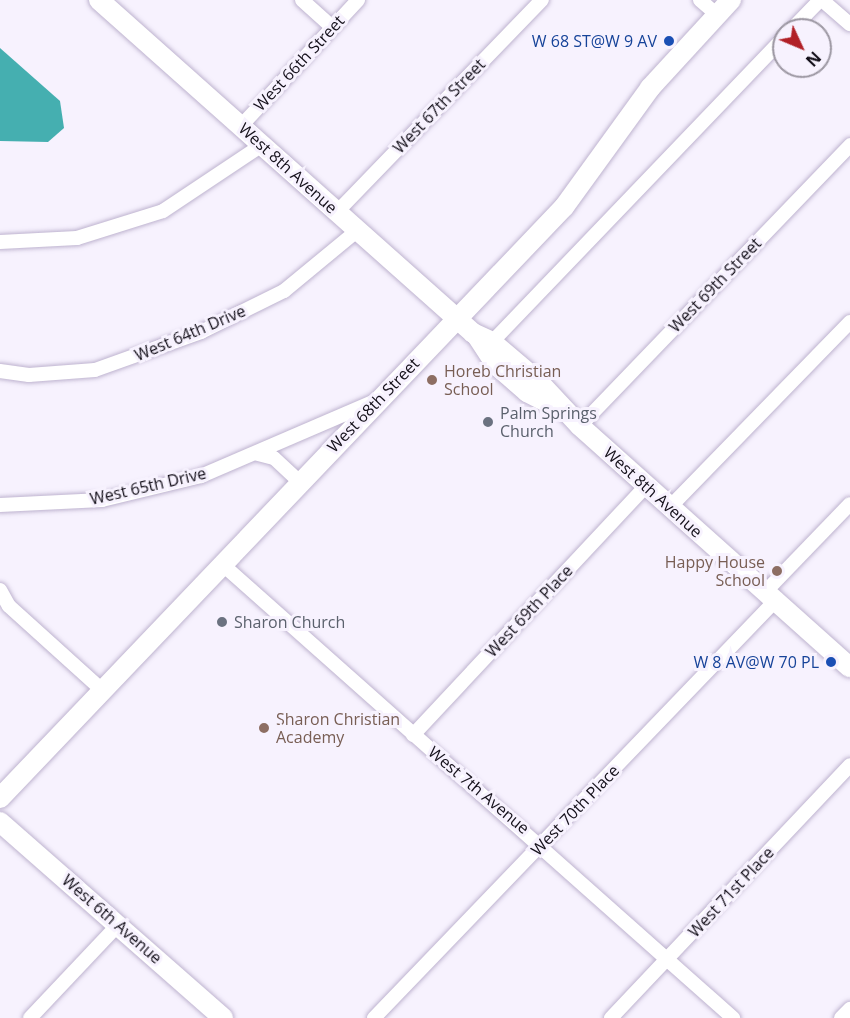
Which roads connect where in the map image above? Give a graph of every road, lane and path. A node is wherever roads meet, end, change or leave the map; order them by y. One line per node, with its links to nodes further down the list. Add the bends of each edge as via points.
1 (99, 0): 13 (street, West 8th Avenue)
2 (302, 0): 11 (street)
3 (358, 0): 11 (street, West 66th Street)
4 (542, 0): 16 (street, West 67th Street)
5 (700, 0): 8 (street)
6 (731, 0): 8 (street, West 68th Street)
7 (821, 0): 9 (street); 10 (street)
8 (717, 15): 19 (street, West 68th Street, via 650,88 564,207)
9 (803, 18)
10 (850, 24)
11 (332, 27): 13 (street, West 66th Street)
12 (772, 50): 21 (street)
13 (241, 126): 14 (street, West 8th Avenue)
14 (262, 145): 16 (street, West 8th Avenue); 18 (street, via 163,211 77,238)
15 (850, 145): 24 (street, West 69th Street)
16 (337, 212): 17 (street, West 8th Avenue)
17 (358, 230): 19 (street, West 8th Avenue); 22 (street, West 64th Drive, via 284,291 201,332 95,370 29,375)
18 (0, 242)
19 (457, 318): 21 (street, West 8th Avenue); 23 (street, West 68th Street)
20 (850, 322): 30 (street)
21 (485, 339): 24 (street, West 8th Avenue, via 484,352 527,392 564,411)
22 (0, 371)
23 (379, 399): 25 (street, West 65th Drive); 26 (street, West 68th Street)
24 (580, 426): 27 (street, West 8th Avenue)
25 (258, 454): 26 (street, via 274,458); 29 (street, West 65th Drive, via 201,476 102,500)
26 (300, 482): 31 (street, West 68th Street)
27 (646, 486): 30 (street, West 8th Avenue); 36 (street, West 69th Place)
28 (850, 504): 33 (street, West 70th Place)
29 (0, 505)
30 (670, 507): 33 (street, West 8th Avenue)
31 (222, 564): 35 (street, West 68th Street); 36 (street, West 7th Avenue)
32 (0, 590): 35 (street, via 9,606)
33 (770, 596): 34 (street, West 8th Avenue); 40 (street, West 70th Place)
34 (850, 668)
35 (102, 690): 38 (street, West 68th Street)
36 (413, 735): 40 (street, West 7th Avenue)
37 (850, 765): 42 (street, West 71st Place)
38 (4, 788)
39 (0, 822): 41 (street, West 6th Avenue)
40 (543, 844): 42 (street, West 7th Avenue); 46 (street, West 70th Place)
41 (118, 925): 44 (street); 45 (street, West 6th Avenue)
42 (668, 959): 47 (street, West 71st Place); 48 (street, West 7th Avenue)
43 (850, 1009): 49 (street)
44 (30, 1018)
45 (223, 1018)
46 (374, 1018)
47 (611, 1018)
48 (733, 1018)
49 (841, 1018)

